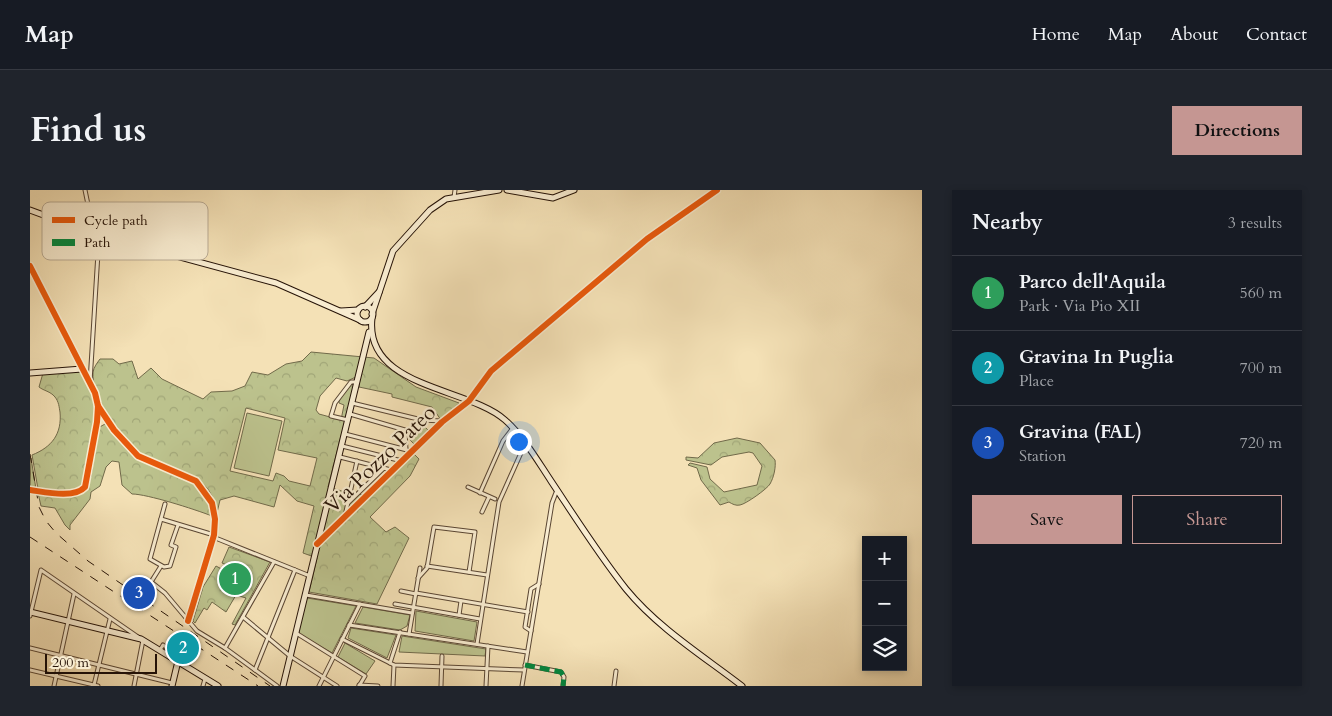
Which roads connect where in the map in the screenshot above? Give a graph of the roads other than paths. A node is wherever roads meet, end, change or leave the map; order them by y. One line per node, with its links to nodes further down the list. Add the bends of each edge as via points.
1 (455, 190): 6 (street)
2 (499, 190): 6 (street)
3 (507, 190): 4 (street, via 553,198)
4 (574, 190)
5 (717, 190): 23 (street, Via Pozzo Pateo, via 647,240 500,364 482,380)
6 (454, 197): 12 (street, via 438,203 399,242 386,265)
7 (30, 210): 8 (street)
8 (42, 214)
9 (97, 260): 22 (street)
10 (189, 260): 15 (street, via 276,284)
11 (30, 266): 19 (street)
12 (379, 291): 13 (street); 16 (street)
13 (365, 307): 14 (street); 16 (street, via 371,310)
14 (358, 310): 15 (street); 17 (street)
15 (340, 311): 17 (street)
16 (372, 316): 17 (street, via 368,321); 18 (street)
17 (361, 321): 18 (street)
18 (370, 334): 21 (street); 23 (street, via 382,356 399,370 430,387)
19 (82, 369): 20 (street); 22 (street)
20 (30, 372)
21 (357, 382): 24 (street); 27 (street, via 351,382 334,404 331,416)
22 (90, 383): 25 (street)
23 (468, 401): 28 (street, Via Pozzo Pateo); 29 (street, via 496,414)
24 (352, 403): 26 (street); 28 (street, via 422,420)
25 (98, 406): 40 (street, via 85,487 68,493); 51 (street, via 138,456 196,481 213,506)
26 (350, 414): 27 (street); 33 (street, via 405,430)
27 (348, 420): 30 (street)
28 (443, 421): 33 (street, Via Pozzo Pateo)
29 (512, 428): 31 (street); 42 (street)
30 (345, 434): 32 (street); 33 (street)
31 (526, 444): 41 (street); 59 (street, via 499,502)
32 (342, 446): 34 (street); 36 (street)
33 (409, 451): 36 (street, Via Pozzo Pateo)
34 (340, 457): 35 (street); 52 (street)
35 (357, 461): 37 (street); 45 (street)
36 (402, 461): 38 (street, Via Pozzo Pateo)
37 (384, 468): 38 (street); 45 (street, Via Pozzo Pateo)
38 (392, 470): 48 (street, Via Pozzo Pateo)
39 (468, 488): 42 (street)
40 (30, 490)
41 (557, 490): 62 (street); 131 (street, via 611,569 645,610)
42 (480, 493): 43 (street)
43 (489, 497): 44 (street); 47 (street)
44 (495, 500)
45 (348, 503): 48 (street)
46 (166, 504): 49 (street)
47 (482, 512)
48 (345, 516): 52 (street, Via Pozzo Pateo)
49 (161, 519): 50 (street); 54 (street, via 149,558)
50 (178, 525): 51 (street); 54 (street, via 171,545 176,547 170,564 166,568)
51 (214, 536): 53 (street); 80 (street)
52 (317, 544): 60 (street)
53 (274, 562): 57 (street); 76 (street)
54 (161, 566): 80 (street, via 150,582 165,593)
55 (428, 566): 58 (street); 58 (street, via 434,527 475,532); 61 (street)
56 (420, 568): 61 (street)
57 (295, 570): 60 (street); 87 (street)
58 (469, 572): 59 (street)
59 (487, 575): 70 (street)
60 (310, 576): 66 (street)
61 (418, 578): 64 (street)
62 (538, 584): 72 (street, via 531,589); 82 (street)
63 (400, 591): 64 (street)
64 (416, 593): 67 (street); 71 (street)
65 (74, 594): 73 (street, via 41,570); 77 (street); 79 (street)
66 (305, 595): 68 (street); 85 (street)
67 (461, 601): 70 (street); 75 (street)
68 (360, 604): 74 (street); 81 (street)
69 (395, 604): 71 (street)
70 (483, 604): 72 (street); 78 (street)
71 (413, 608): 74 (street); 75 (street)
72 (528, 612): 82 (street, via 525,628)
73 (30, 613): 79 (street)
74 (412, 613): 86 (street)
75 (458, 616): 78 (street)
76 (243, 617): 87 (street); 93 (street)
77 (110, 618): 83 (street); 89 (street)
78 (480, 619): 90 (street)
79 (67, 621): 83 (street); 95 (street)
80 (188, 621): 93 (street)
81 (349, 625): 84 (street); 88 (street)
82 (531, 630): 94 (street)
83 (108, 631): 89 (street); 101 (street)
84 (400, 632): 86 (street); 100 (street)
85 (296, 633): 96 (street); 97 (street)
86 (409, 634): 90 (street)
87 (268, 638): 96 (street); 106 (street)
88 (342, 639): 97 (street); 100 (street)
89 (142, 640): 99 (street); 109 (street)
90 (477, 644): 91 (street)
91 (488, 646): 94 (street); 104 (street)
92 (30, 648): 95 (street)
93 (226, 648): 106 (street)
94 (527, 652): 102 (street)
95 (60, 655): 101 (street); 110 (street)
96 (290, 656): 111 (street); 121 (street)
97 (334, 656): 111 (street); 114 (street, via 365,676)
98 (442, 656): 103 (street)
99 (180, 662): 112 (street); 113 (street)
100 (392, 664): 103 (street); 125 (street)
101 (100, 665): 109 (street); 116 (street)
102 (525, 665): 107 (street); 129 (street, via 561,672)
103 (442, 667): 104 (street); 126 (street)
104 (487, 669): 107 (street); 127 (street)
105 (30, 670): 110 (street)
106 (255, 670): 120 (street)
107 (524, 670): 128 (street)
108 (616, 671): 130 (street)
109 (136, 674): 113 (street); 117 (street)
110 (56, 676): 115 (street); 116 (street)
111 (323, 677): 122 (street); 123 (street)
112 (205, 678): 118 (street); 119 (street)
113 (172, 684)
114 (359, 685): 124 (street)
115 (54, 686)
116 (96, 686)
117 (134, 686)
118 (203, 686)
119 (218, 686)
120 (277, 686)
121 (283, 686)
122 (319, 686)
123 (338, 686)
124 (378, 686)
125 (393, 686)
126 (441, 686)
127 (486, 686)
128 (522, 686)
129 (563, 686)
130 (614, 686)
131 (742, 686)

